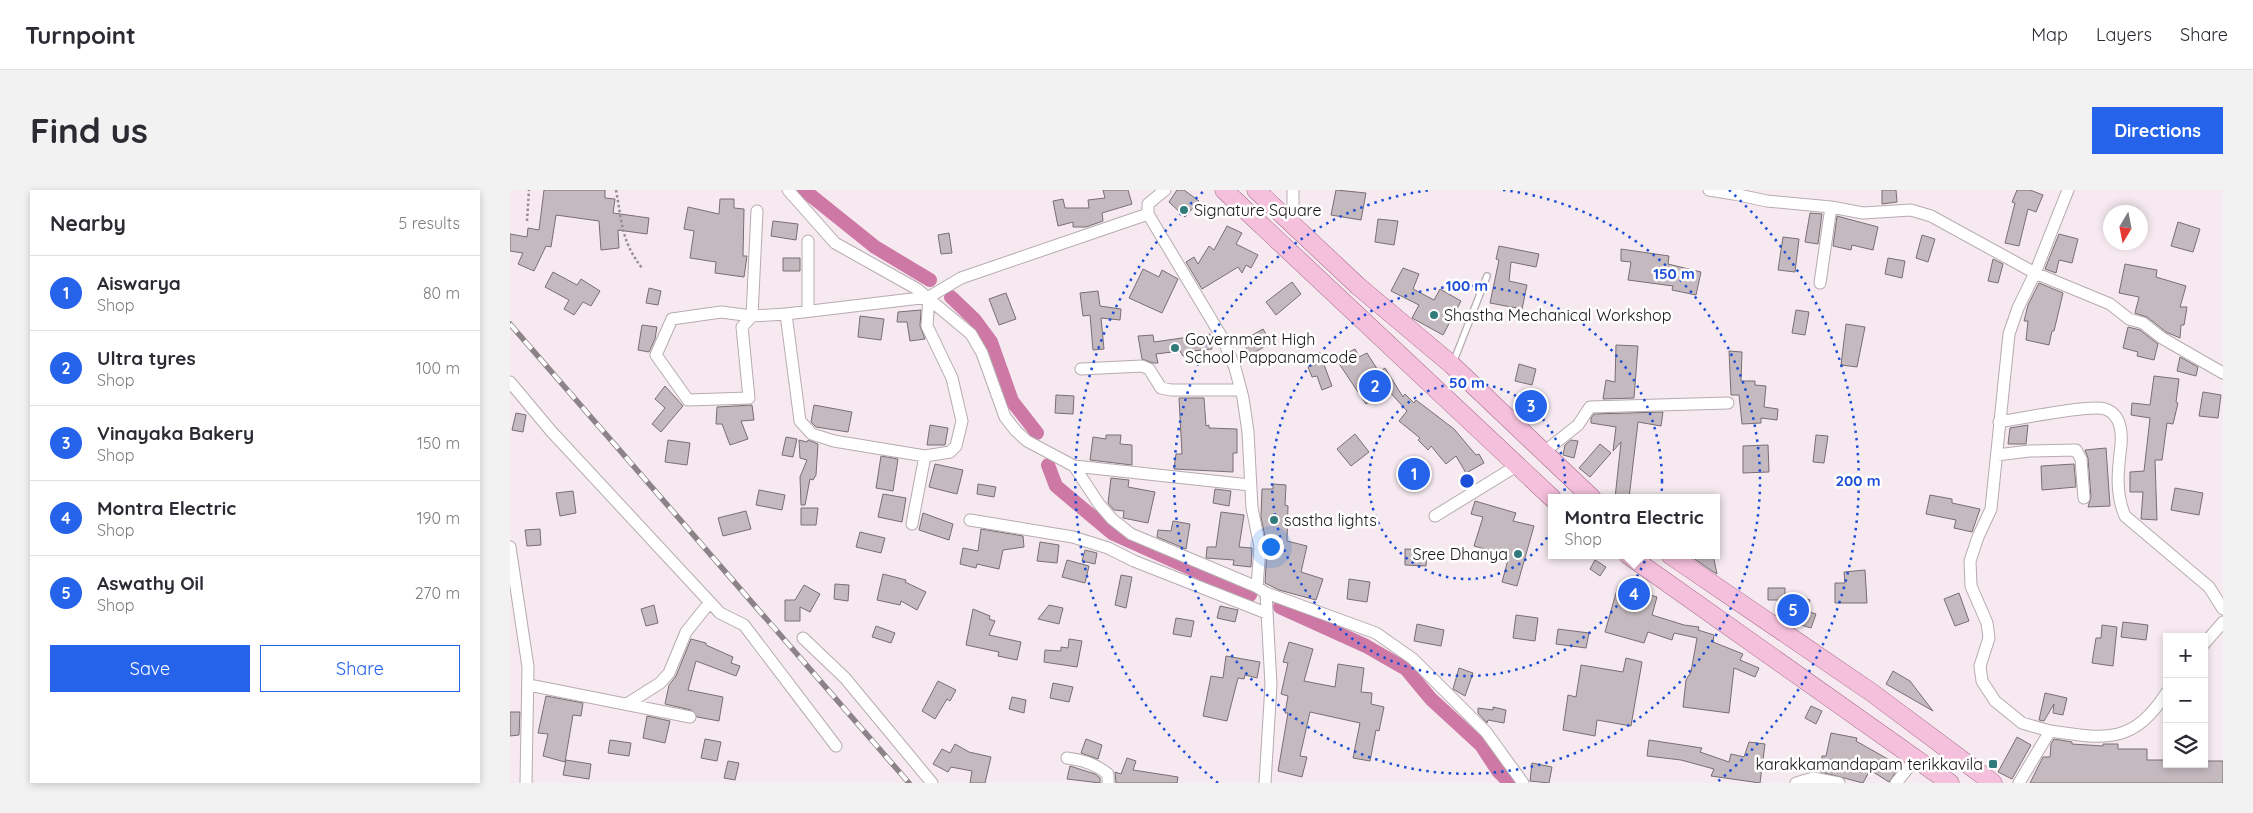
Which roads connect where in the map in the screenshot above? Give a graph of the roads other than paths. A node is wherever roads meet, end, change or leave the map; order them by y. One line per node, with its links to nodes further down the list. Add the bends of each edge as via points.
1 (788, 190): 17 (street, via 835,243)
2 (1164, 190): 11 (street, via 1148,204)
3 (1224, 190): 31 (main road)
4 (1256, 190): 12 (main road)
5 (1293, 190): 12 (street)
6 (1709, 190): 8 (street)
7 (2068, 190): 14 (street)
8 (1734, 192): 9 (street, via 1767,201)
9 (1831, 207): 14 (street, via 1863,213 1911,210 1931,216); 16 (street)
10 (757, 211): 20 (street)
11 (1148, 214): 17 (street, via 961,278); 25 (street, via 1223,339)
12 (1293, 226): 21 (main road)
13 (808, 241): 18 (street)
14 (2035, 273): 23 (street, via 2110,304 2129,319 2143,324); 27 (street, via 2009,334)
15 (1487, 276): 21 (lane)
16 (1820, 283)
17 (929, 297): 18 (street); 30 (street, via 927,326 952,378 962,421 956,446 950,452); 32 (street, via 971,334 982,353 1006,417 1016,432)
18 (808, 312): 19 (street)
19 (786, 314): 20 (street); 30 (street, via 800,422 812,434 834,441)
20 (752, 316): 20 (street, via 742,327 749,398 688,400 656,355 672,319 721,312)
21 (1452, 365): 28 (main road)
22 (1081, 369): 25 (street, via 1142,366 1149,369 1161,388)
23 (2223, 373)
24 (510, 382): 44 (street, via 551,431)
25 (1241, 390): 33 (street, via 1248,432)
26 (1728, 403): 28 (street, via 1590,407 1578,426)
27 (1999, 422): 29 (street); 45 (street, via 2088,409 2106,409 2116,417 2122,431 2119,501 2125,516 2209,587)
28 (1544, 452): 35 (main road)
29 (1997, 455): 36 (street, via 2076,450 2082,459); 54 (street, via 1991,510 1970,561 1971,586 1987,623 1989,638 1980,666 1982,681 1995,701 2022,723)
30 (925, 456): 39 (street)
31 (1518, 465): 34 (main road); 37 (street)
32 (1074, 466): 33 (street); 43 (street, via 1099,504 1131,534)
33 (1250, 485): 43 (street, via 1260,547)
34 (1548, 494)
35 (1588, 494)
36 (2084, 498)
37 (1435, 516)
38 (970, 520): 46 (street, via 1074,537)
39 (912, 524)
40 (510, 547): 50 (street)
41 (1634, 559): 57 (main road)
42 (1676, 559): 67 (main road, via 1871,692)
43 (1262, 590): 46 (street); 58 (street, via 1376,633 1413,659 1486,732)
44 (710, 602): 52 (street, via 686,632 669,673 660,683); 55 (street, via 720,613 744,625)
45 (2223, 609)
46 (1266, 613): 62 (street, via 1271,685)
47 (2223, 622): 49 (street)
48 (803, 638): 60 (street, via 845,678)
49 (2208, 639)
50 (529, 685): 52 (street); 59 (street)
51 (2163, 698): 54 (street, via 2155,711 2130,731 2102,738)
52 (627, 704): 53 (street)
53 (690, 716)
54 (2050, 731): 68 (street)
55 (836, 746)
56 (1068, 758): 61 (street, via 1103,769 1108,774)
57 (1916, 758): 65 (street); 66 (main road)
58 (1523, 782)
59 (526, 783)
60 (932, 783)
61 (1108, 783)
62 (1265, 783)
63 (1796, 783): 64 (street, via 1813,778)
64 (1839, 783)
65 (1896, 783)
66 (1950, 783)
67 (1993, 783)
68 (2018, 783)

